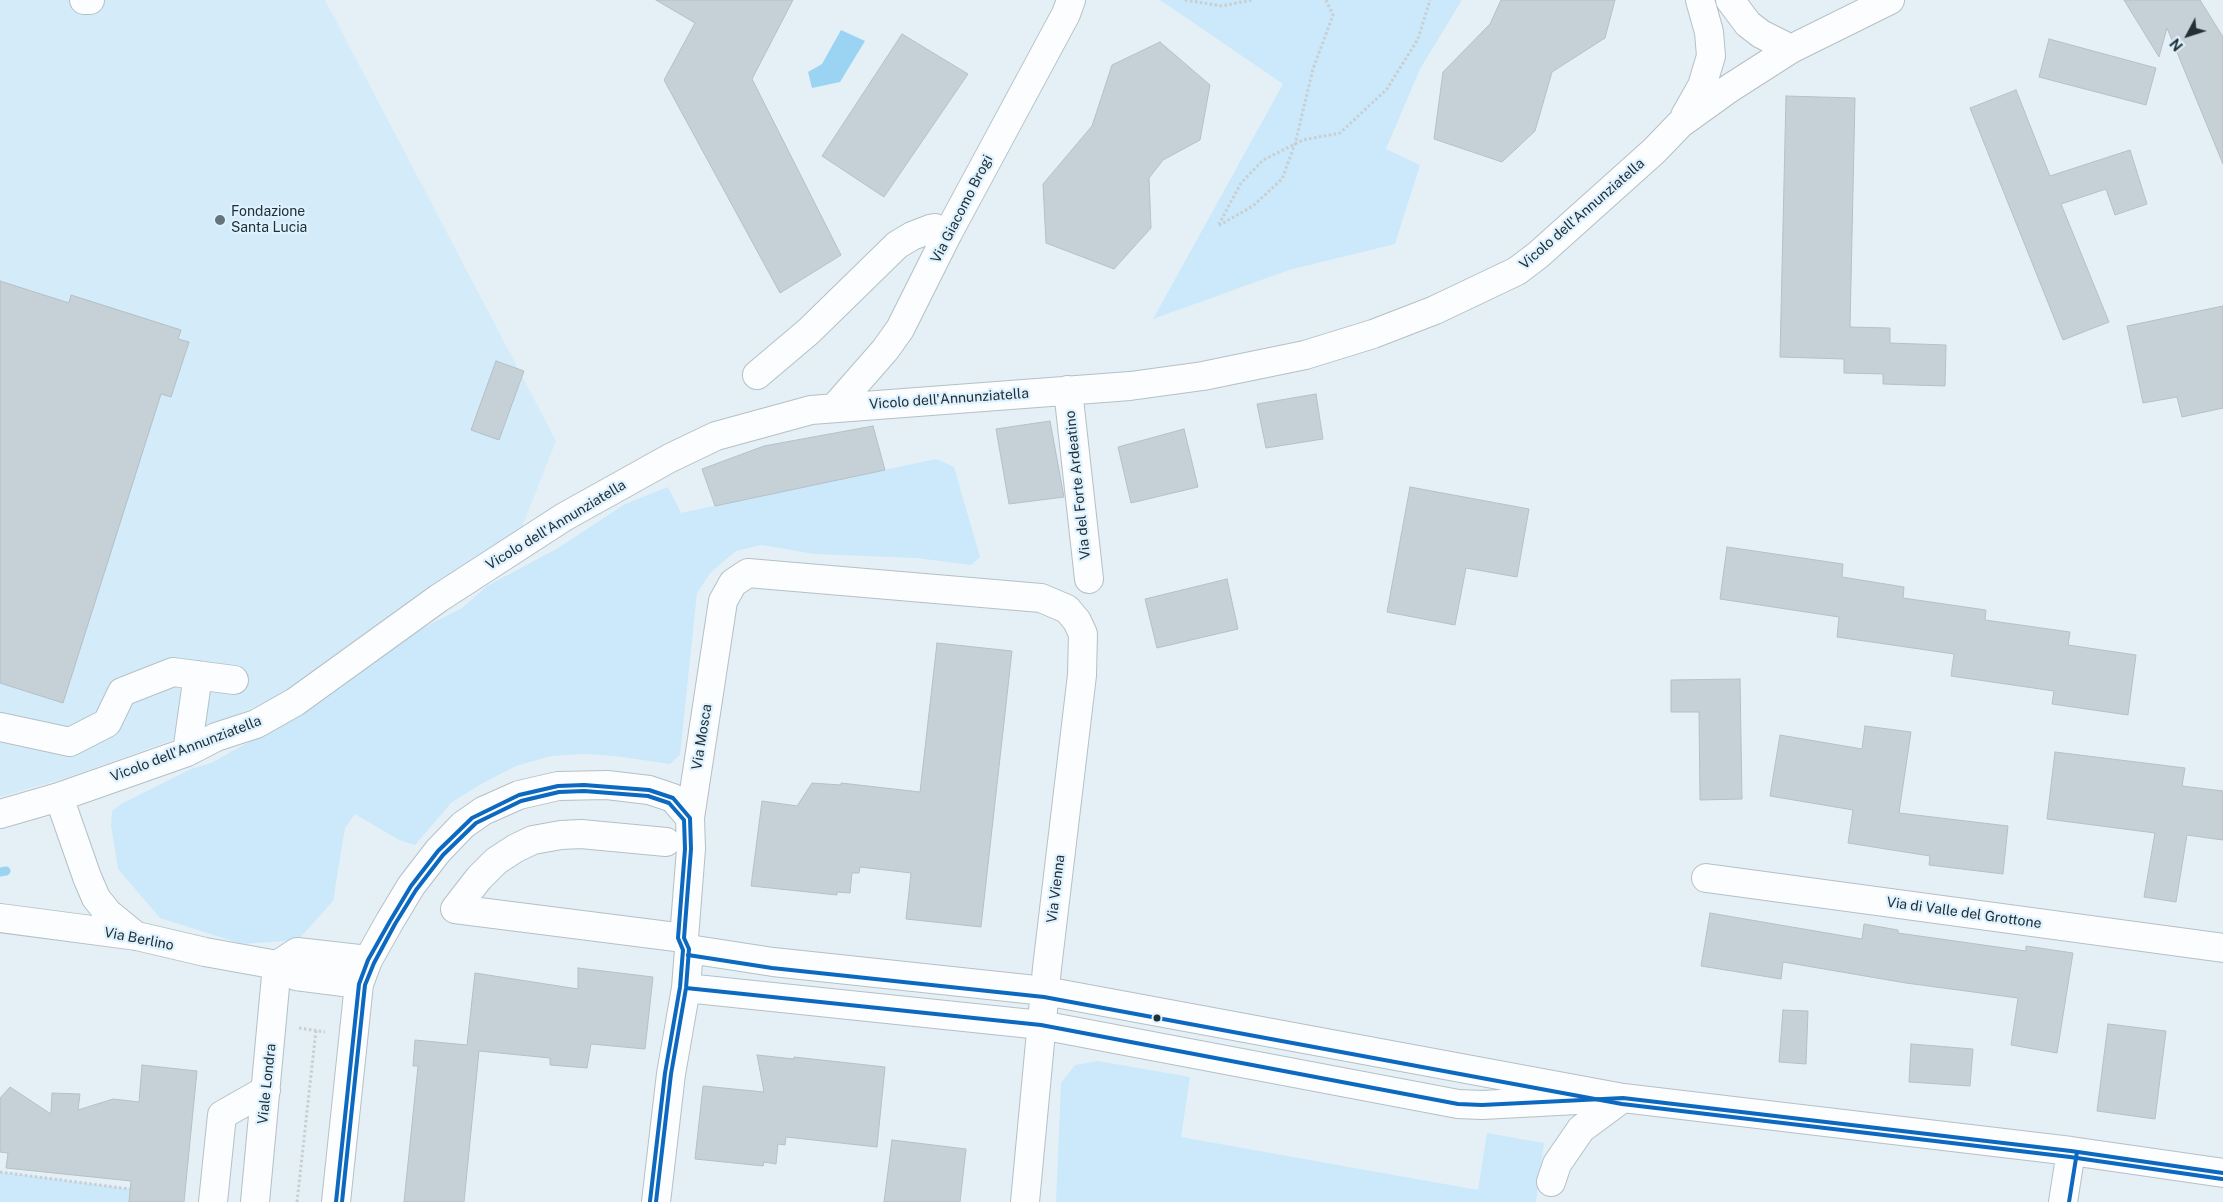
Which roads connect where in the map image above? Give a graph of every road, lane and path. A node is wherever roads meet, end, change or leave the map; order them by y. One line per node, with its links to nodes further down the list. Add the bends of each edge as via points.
1 (84, 0): 2 (street)
2 (90, 0)
3 (1071, 0): 14 (street, Via Giacomo Brogi)
4 (1185, 0): 5 (path, via 1222,6)
5 (1252, 0)
6 (1326, 0): 13 (path, via 1333,15 1313,69)
7 (1430, 0): 13 (path, via 1418,40 1386,89 1340,134)
8 (1700, 0): 12 (street, via 1709,32 1711,56 1702,86)
9 (1730, 0): 11 (street, via 1748,24)
10 (1890, 0): 11 (street, Vicolo dell'Annunziatella)
11 (1791, 49): 12 (street, Vicolo dell'Annunziatella)
12 (1680, 124): 16 (street, Vicolo dell'Annunziatella, via 1524,266 1435,310 1373,334 1296,357 1164,382)
13 (1295, 144): 13 (path, via 1262,160 1241,183 1218,226 1253,206 1282,179)
14 (948, 233): 15 (street, via 930,229 897,245 809,331); 17 (street, Via Giacomo Brogi, via 900,329)
15 (757, 375)
16 (1068, 390): 17 (street, Vicolo dell'Annunziatella); 18 (street, Via del Forte Ardeatino)
17 (835, 407): 23 (street, Vicolo dell'Annunziatella, via 811,410 716,436 670,458 601,495 481,570 295,702 256,724 216,737)
18 (1089, 579)
19 (1041, 598): 26 (street, Via Mosca, via 748,573 733,583 722,601); 36 (street, Via Vienna, via 1066,609 1083,634 1082,675)
20 (198, 675): 21 (street); 22 (street, via 173,672 122,692 107,723 70,742); 23 (street)
21 (234, 680)
22 (0, 727)
23 (187, 752): 24 (street, Vicolo dell'Annunziatella)
24 (59, 797): 25 (street, Vicolo dell'Annunziatella); 30 (street, via 96,898 116,921)
25 (0, 814)
26 (690, 818): 31 (street, Via Mosca); 34 (street, via 673,798 649,790 607,785 558,786 519,795 495,805 472,818 438,851 402,900)
27 (666, 842): 31 (street, via 581,834 533,840 496,861 455,909)
28 (1706, 878): 32 (street, Via di Valle del Grottone)
29 (0, 918): 30 (street, Via Berlino)
30 (137, 936): 33 (street, Via Berlino)
31 (687, 944): 35 (street, Via Mosca); 36 (street, via 772,962)
32 (2223, 948)
33 (277, 965): 34 (street, via 297,952); 37 (street, Viale Londra)
34 (364, 972): 40 (street)
35 (686, 988): 38 (street); 52 (street, Via Mosca, via 671,1074)
36 (1045, 991): 38 (street, Via Vienna); 42 (street)
37 (272, 1023): 39 (path); 41 (street, Viale Londra)
38 (1041, 1025): 42 (street, via 1458,1104); 53 (street, Via Vienna)
39 (316, 1030): 40 (path); 50 (path)
40 (353, 1037): 51 (street)
41 (266, 1090): 48 (street, via 222,1115); 49 (street, Viale Londra)
42 (1624, 1098): 43 (street); 46 (street, via 1581,1129 1557,1164)
43 (2071, 1151): 45 (street); 54 (street)
44 (0, 1172): 47 (path)
45 (2223, 1173)
46 (1551, 1182)
47 (130, 1189)
48 (213, 1202)
49 (255, 1202)
50 (297, 1202)
51 (336, 1202)
52 (656, 1202)
53 (1025, 1202)
54 (2063, 1202)

